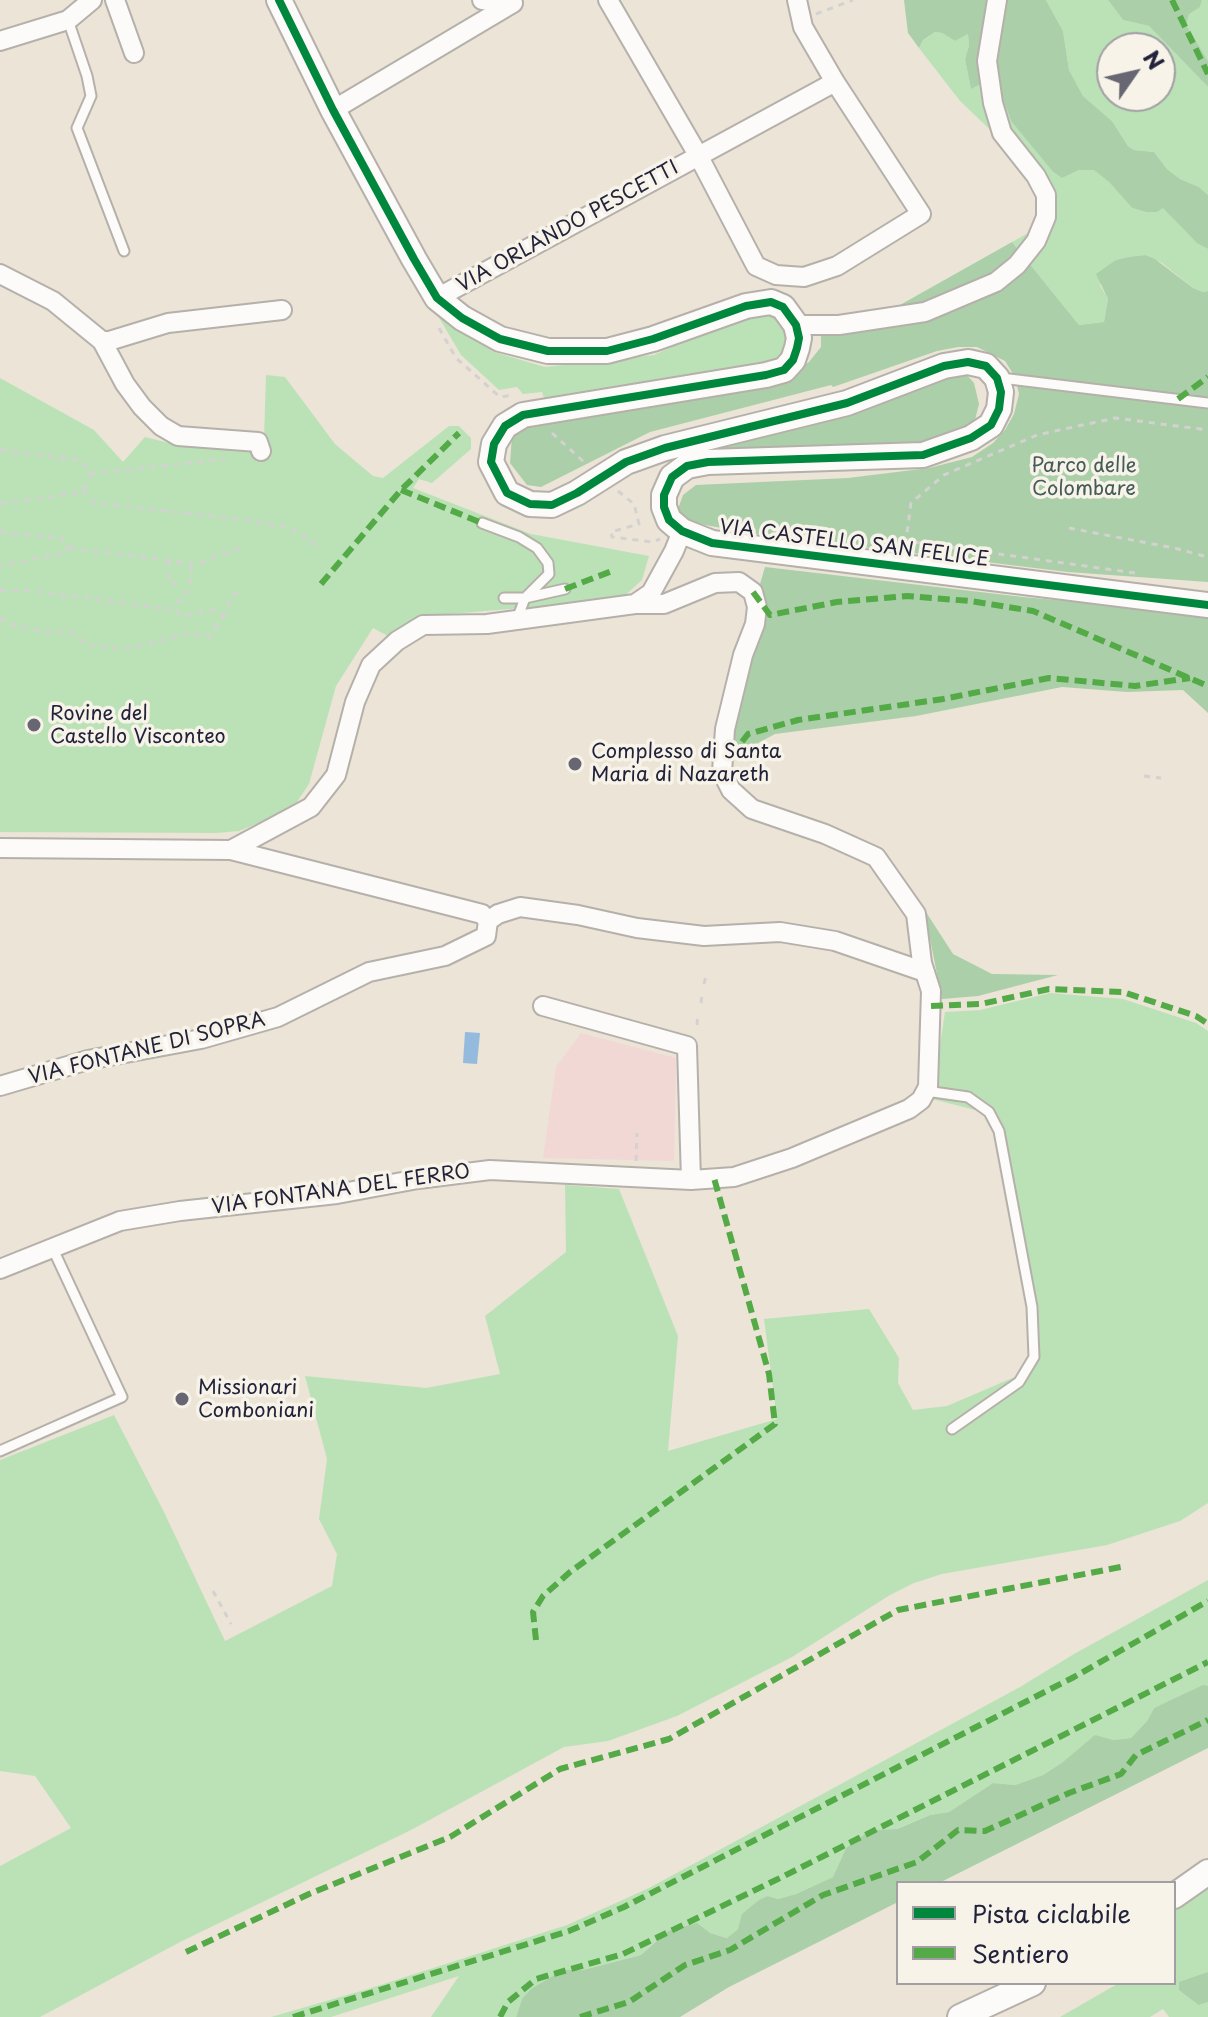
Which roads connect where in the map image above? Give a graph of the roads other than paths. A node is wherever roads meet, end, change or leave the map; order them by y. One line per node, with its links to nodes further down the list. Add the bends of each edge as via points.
1 (92, 0): 9 (street)
2 (115, 0): 11 (street)
3 (279, 0): 13 (street)
4 (482, 0): 8 (street)
5 (608, 0): 14 (street)
6 (797, 0): 12 (street, VIA ORLANDO PESCETTI, via 803,27)
7 (997, 0): 19 (street, via 987,61 993,103 1002,133 1046,195 1046,217 1036,241 996,282 925,312 839,325)
8 (516, 2): 13 (street)
9 (64, 22): 10 (street); 15 (lane, via 91,96 77,128)
10 (0, 41)
11 (134, 53)
12 (835, 82): 14 (street, VIA ORLANDO PESCETTI); 14 (street, VIA ORLANDO PESCETTI, via 921,214 837,266 804,277 776,275 756,266)
13 (333, 110): 17 (street)
14 (698, 155): 17 (street, VIA ORLANDO PESCETTI)
15 (124, 251)
16 (0, 274): 20 (street, via 53,301)
17 (437, 298): 19 (street, via 500,339 548,351 607,351 771,302 783,307)
18 (282, 310): 20 (street, via 168,323)
19 (796, 325): 21 (street, via 797,348 784,370 523,415 505,426 494,444 491,462 498,479 507,493 530,504 552,505 626,462 665,448 847,403 944,366 986,366)
20 (102, 341): 23 (street, via 125,384 161,426 178,436 250,440 258,442)
21 (997, 378): 22 (lane); 25 (street, via 999,409 991,425 923,455 687,466 672,477 664,495 669,520)
22 (1208, 403)
23 (261, 451)
24 (482, 523): 28 (lane, via 528,542 548,563 549,574)
25 (682, 531): 29 (street, via 651,593); 30 (street, VIA CASTELLO SAN FELICE, via 712,543)
26 (565, 589): 28 (lane)
27 (504, 598): 28 (lane)
28 (525, 598): 31 (lane)
29 (635, 604): 31 (street); 35 (street, via 664,604 715,583 739,582 753,592 755,624 735,687 722,772 731,790 752,809 876,857 916,914)
30 (1208, 605)
31 (517, 619): 33 (street, via 423,625 397,641 371,665 355,702 336,775 311,807)
32 (0, 848): 33 (street)
33 (231, 850): 34 (street, via 482,914)
34 (488, 921): 35 (street, VIA FONTANE DI SOPRA, via 520,907 704,936 780,932 835,941); 37 (street, VIA FONTANE DI SOPRA, via 486,936 445,956 369,972 278,1017 201,1039 88,1060)
35 (925, 972): 38 (street, via 931,991)
36 (543, 1006): 39 (street, via 687,1046)
37 (0, 1086)
38 (926, 1091): 39 (street, VIA FONTANA DEL FERRO, via 909,1109 792,1158 734,1177); 42 (lane, via 968,1097 989,1112 999,1131 1032,1307 1034,1357 1019,1382)
39 (691, 1180): 40 (street, VIA FONTANA DEL FERRO, via 490,1170 120,1221)
40 (52, 1247): 41 (street, VIA FONTANA DEL FERRO); 43 (lane, via 122,1397)
41 (3, 1262)
42 (952, 1429)
43 (0, 1451)
44 (1208, 1872): 45 (street)
45 (1176, 1895)
46 (1029, 1985): 47 (street)
47 (960, 2017)

